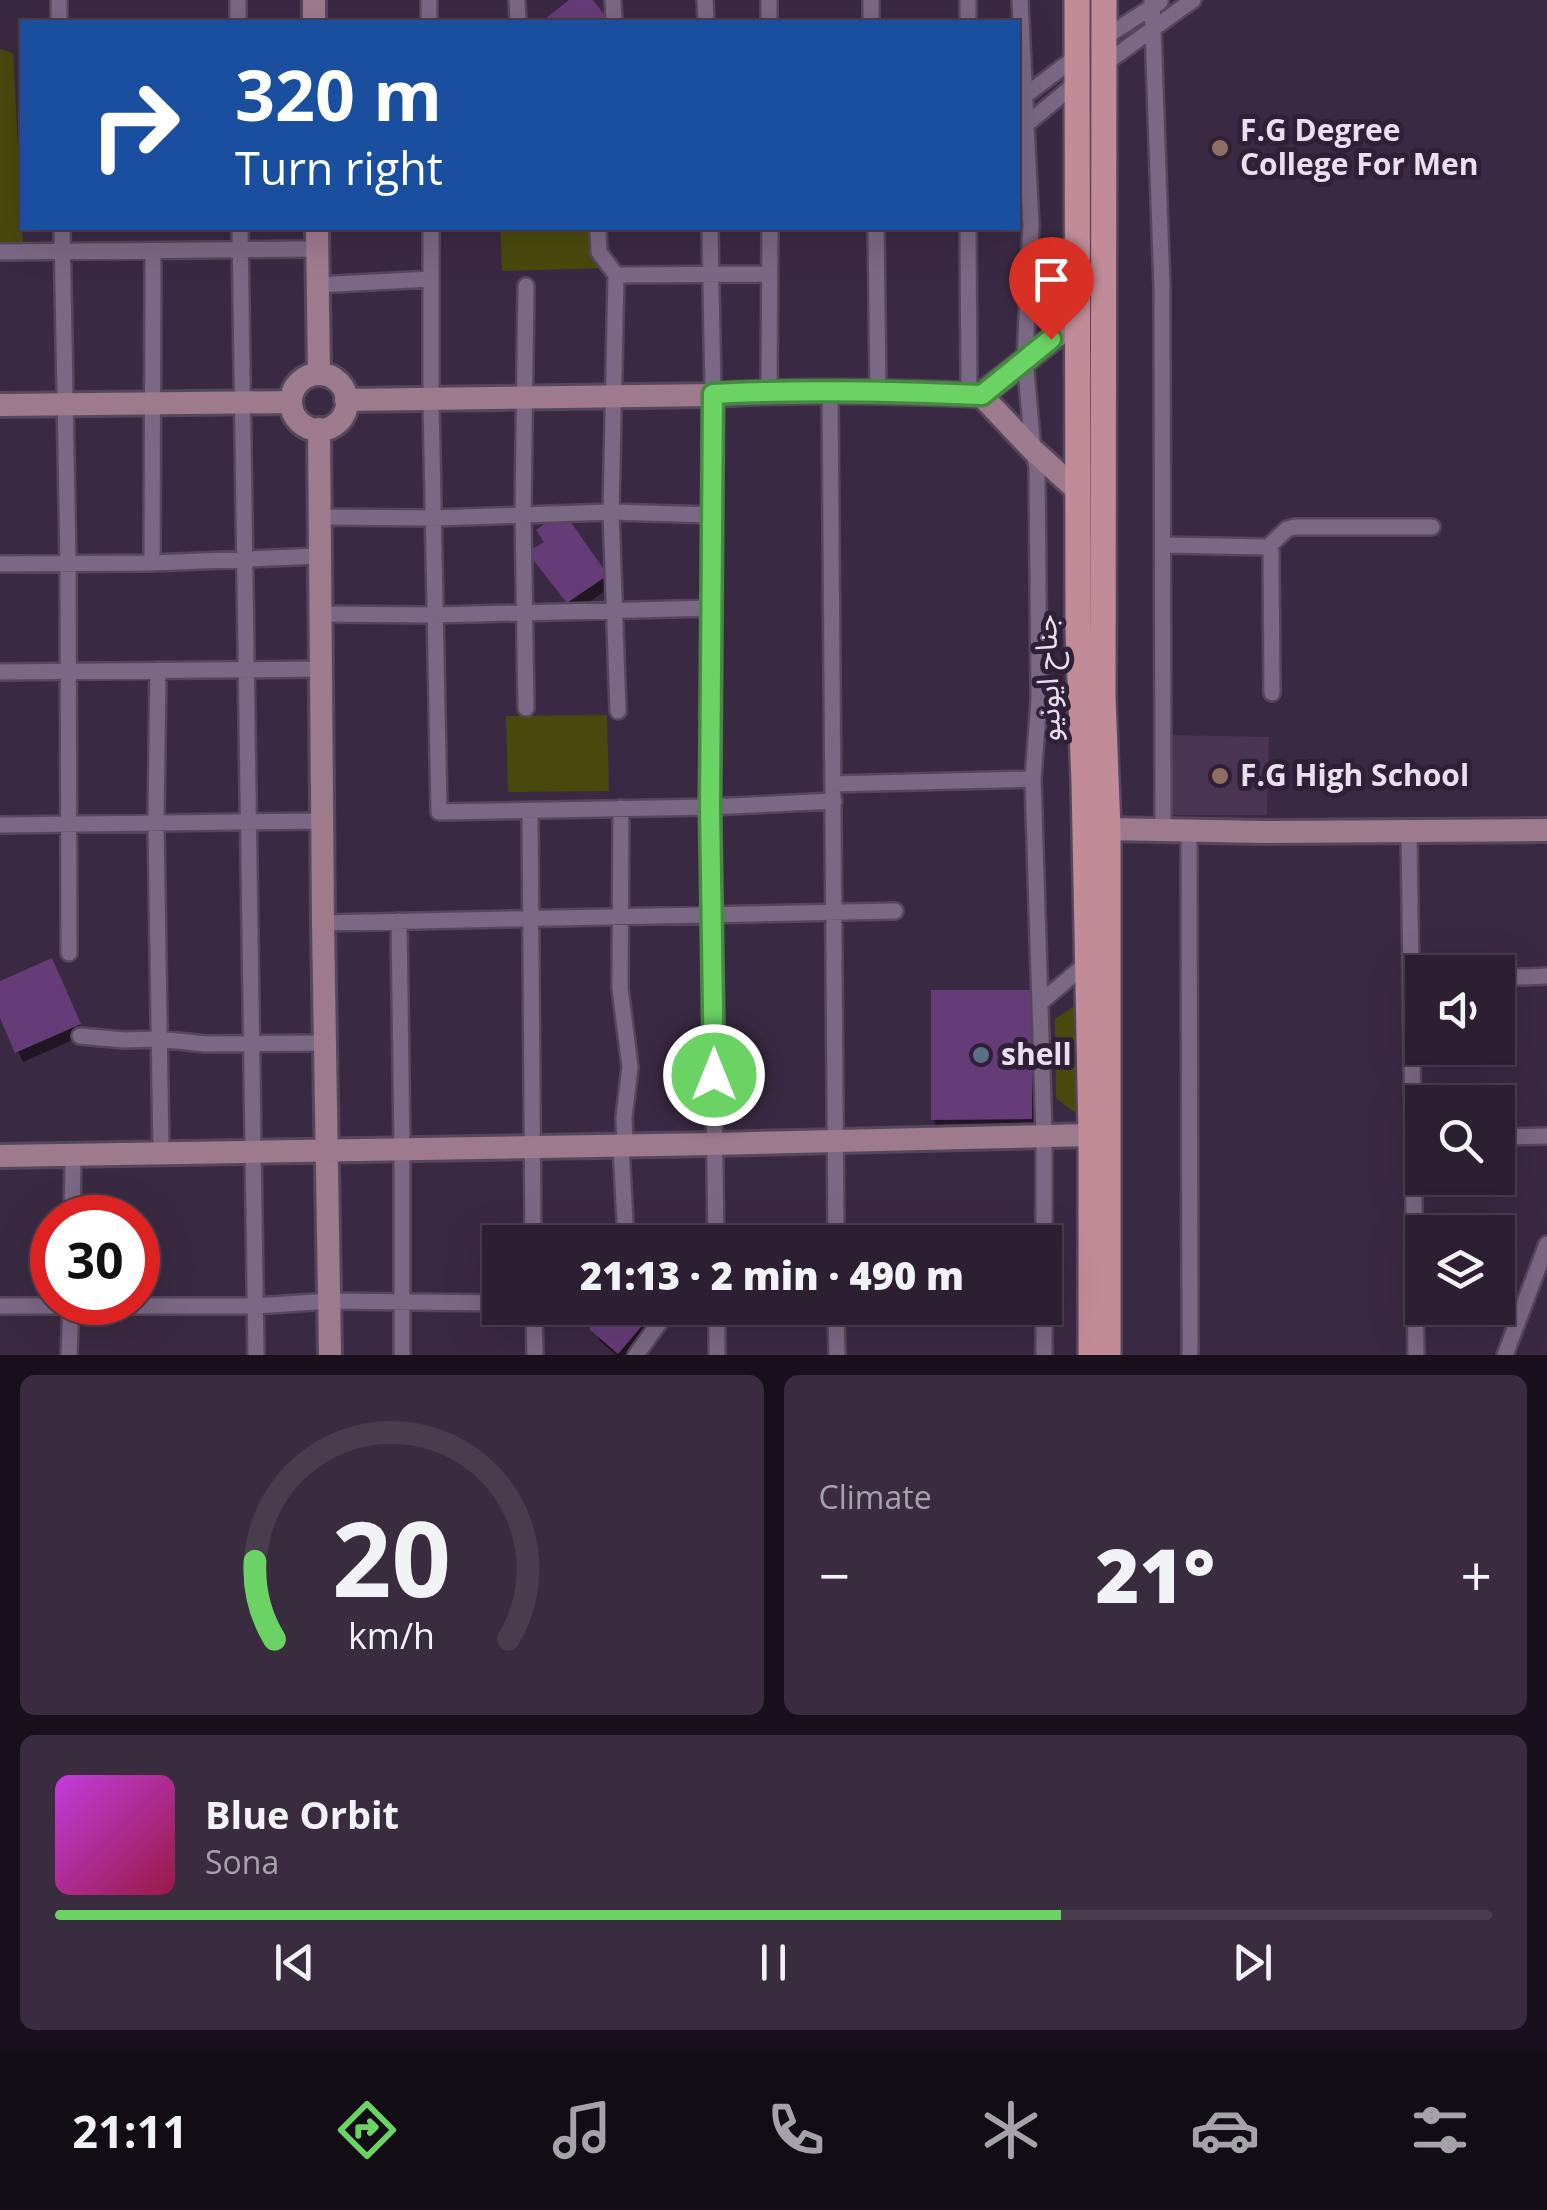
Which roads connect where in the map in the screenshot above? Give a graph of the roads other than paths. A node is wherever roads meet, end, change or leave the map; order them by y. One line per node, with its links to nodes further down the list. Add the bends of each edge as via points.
1 (1020, 0): 10 (street)
2 (1077, 0): 9 (main road, جناح ایونیو)
3 (1104, 0): 7 (main road, جناح ایونیو)
4 (1194, 0): 6 (street)
5 (1156, 2): 6 (street); 7 (street)
6 (1155, 26): 8 (street); 58 (street)
7 (1105, 37): 8 (main road, جناح ایونیو); 9 (street)
8 (1104, 64): 9 (street); 88 (main road, جناح ایونیو)
9 (1077, 69): 10 (street); 11 (street); 32 (main road, جناح ایونیو)
10 (1021, 87): 11 (street)
11 (1028, 123): 12 (street)
12 (1024, 225): 33 (street)
13 (62, 230): 25 (street)
14 (240, 230): 22 (street)
15 (431, 230): 29 (street)
16 (598, 230): 28 (street, via 599,252)
17 (710, 230): 26 (street)
18 (770, 230): 27 (street)
19 (876, 230): 37 (street)
20 (968, 230): 39 (street)
21 (317, 238): 22 (street); 30 (street)
22 (240, 250): 23 (street); 44 (street)
23 (154, 251): 25 (street); 46 (street)
24 (0, 252): 25 (street)
25 (62, 252): 47 (street)
26 (710, 273): 27 (street); 28 (street); 38 (street)
27 (770, 274): 35 (street)
28 (616, 275): 40 (street)
29 (431, 279): 30 (street); 42 (street)
30 (318, 284): 34 (street)
31 (526, 286): 41 (street)
32 (1078, 319): 33 (street); 51 (main road, جناح ایونیو)
33 (1025, 360): 39 (street); 50 (street)
34 (319, 374): 43 (street, via 332,377); 45 (street, via 296,385)
35 (769, 391): 36 (street); 38 (street)
36 (830, 391): 37 (street); 79 (street)
37 (878, 391): 39 (street)
38 (713, 394): 40 (street); 54 (street)
39 (975, 395): 50 (street)
40 (615, 396): 41 (street); 52 (street)
41 (525, 398): 42 (street); 53 (street)
42 (431, 399): 43 (street); 56 (street)
43 (346, 400): 49 (street, via 339,421)
44 (242, 402): 45 (street); 46 (street); 61 (street)
45 (291, 402): 49 (street, via 296,418)
46 (152, 404): 47 (street); 62 (street)
47 (63, 405): 48 (street); 64 (street)
48 (0, 406)
49 (319, 430): 55 (street)
50 (1033, 450): 51 (street); 78 (street, via 1039,611)
51 (1079, 492): 102 (main road, جناح ایونیو)
52 (611, 512): 53 (street); 54 (street); 66 (street)
53 (523, 514): 56 (street); 67 (street)
54 (712, 515): 65 (street)
55 (318, 517): 56 (street); 60 (street)
56 (434, 518): 69 (street)
57 (1432, 527): 59 (street, via 1295,527)
58 (1164, 545): 59 (street); 89 (street)
59 (1268, 547): 75 (street)
60 (319, 556): 61 (street); 68 (street)
61 (245, 560): 62 (street); 72 (street)
62 (152, 563): 64 (street)
63 (0, 564): 64 (street)
64 (68, 564): 73 (street)
65 (712, 608): 66 (street); 80 (street)
66 (614, 610): 67 (street); 77 (street)
67 (526, 612): 69 (street); 76 (street)
68 (320, 614): 69 (street); 70 (street)
69 (436, 615): 82 (street, via 439,812)
70 (322, 669): 72 (street); 83 (street)
71 (158, 670): 72 (street); 73 (street); 85 (street)
72 (246, 670): 84 (street)
73 (68, 671): 74 (street); 86 (street)
74 (0, 672)
75 (1272, 693)
76 (526, 708)
77 (618, 710)
78 (1033, 778): 79 (street); 105 (street)
79 (833, 792): 80 (street); 94 (street)
80 (710, 807): 81 (street); 95 (street)
81 (621, 808): 82 (street); 96 (street)
82 (530, 811): 97 (street)
83 (323, 821): 84 (street); 99 (street)
84 (249, 822): 85 (street); 109 (street)
85 (156, 823): 86 (street); 107 (street)
86 (69, 824): 87 (street); 100 (street)
87 (0, 825)
88 (1108, 828): 89 (street); 155 (main road, جناح ایونیو)
89 (1164, 830): 90 (street)
90 (1190, 830): 91 (street); 156 (street)
91 (1410, 830): 92 (street); 101 (street)
92 (1547, 830)
93 (895, 911): 94 (street)
94 (834, 912): 95 (street); 114 (street)
95 (713, 914): 96 (street); 115 (street)
96 (622, 916): 97 (street); 116 (street, via 620,988 630,1066)
97 (529, 918): 98 (street); 117 (street)
98 (399, 921): 99 (street); 118 (street)
99 (323, 923): 108 (street)
100 (70, 954)
101 (1416, 955)
102 (1087, 963): 105 (street); 110 (main road, جناح ایونیو)
103 (1547, 976): 104 (street)
104 (1515, 977)
105 (1040, 1003): 111 (street)
106 (80, 1036): 107 (street)
107 (158, 1039): 109 (street); 121 (street)
108 (325, 1043): 109 (street); 119 (street)
109 (252, 1045): 120 (street)
110 (1090, 1135): 111 (street); 154 (main road, جناح ایونیو)
111 (1044, 1136): 114 (street); 130 (street)
112 (1547, 1136): 113 (street)
113 (1515, 1137)
114 (835, 1140): 115 (street); 129 (street)
115 (714, 1144): 116 (street); 128 (street)
116 (623, 1146): 117 (street); 127 (street)
117 (532, 1148): 118 (street); 126 (street)
118 (402, 1150): 119 (street); 133 (street)
119 (327, 1151): 120 (street); 132 (street)
120 (254, 1152): 121 (street); 138 (street)
121 (161, 1153): 122 (street)
122 (73, 1155): 123 (street); 124 (street)
123 (0, 1156)
124 (72, 1195)
125 (1417, 1195): 157 (street)
126 (533, 1225)
127 (625, 1225)
128 (716, 1225)
129 (836, 1225)
130 (1044, 1225)
131 (1547, 1244): 158 (street)
132 (329, 1301): 133 (street); 138 (street); 147 (street)
133 (402, 1302): 134 (street); 148 (street)
134 (482, 1303)
135 (30, 1305): 137 (street)
136 (160, 1305): 138 (street)
137 (0, 1306)
138 (256, 1306): 146 (street)
139 (70, 1325): 145 (street)
140 (534, 1325): 149 (street)
141 (658, 1325): 150 (street)
142 (717, 1325): 151 (street)
143 (836, 1325): 152 (street)
144 (1044, 1325): 153 (street)
145 (69, 1355)
146 (256, 1355)
147 (330, 1355)
148 (402, 1355)
149 (535, 1355)
150 (636, 1355)
151 (718, 1355)
152 (837, 1355)
153 (1044, 1355)
154 (1091, 1355)
155 (1108, 1355)
156 (1190, 1355)
157 (1416, 1355)
158 (1505, 1355)

